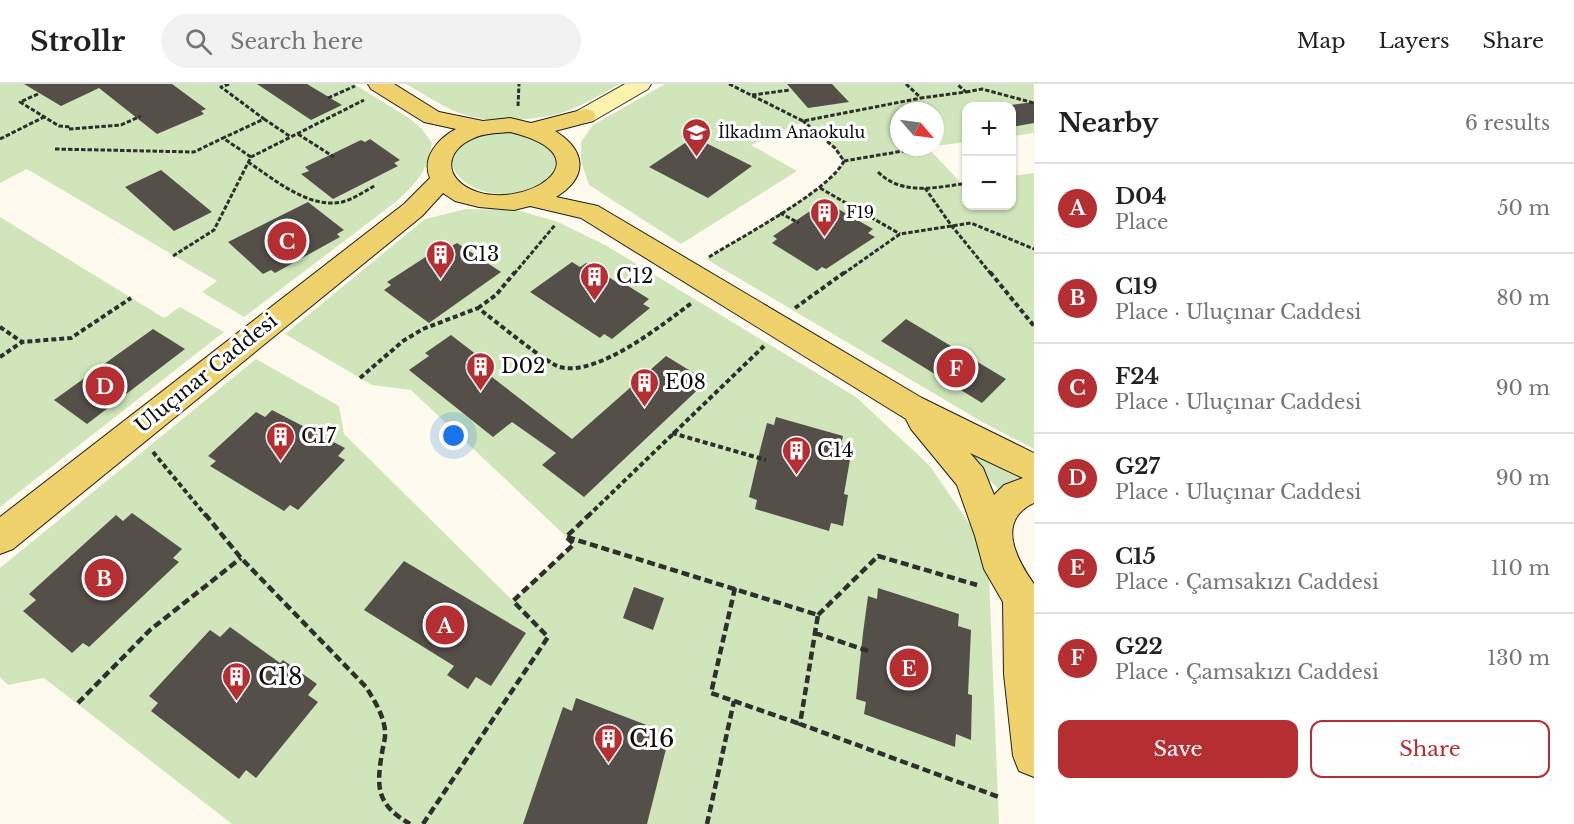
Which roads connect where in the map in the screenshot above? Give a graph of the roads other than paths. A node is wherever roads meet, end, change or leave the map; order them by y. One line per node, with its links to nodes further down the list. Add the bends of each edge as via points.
1 (640, 84): 3 (street)
2 (376, 90): 4 (main road)
3 (585, 116): 6 (main road); 7 (main road)
4 (432, 117): 5 (main road); 8 (main road)
5 (478, 127): 6 (main road, via 510,125); 8 (main road)
6 (536, 129): 7 (main road)
7 (561, 142): 10 (main road, via 570,167)
8 (450, 143): 9 (main road, via 441,156 438,170)
9 (442, 179): 11 (main road); 13 (main road)
10 (565, 179): 12 (main road, via 551,191); 14 (main road)
11 (464, 196): 12 (main road, via 496,202); 13 (main road)
12 (532, 199): 14 (main road)
13 (413, 210): 19 (main road, Uluçınar Caddesi)
14 (589, 212): 15 (main road)
15 (911, 407): 16 (main road); 18 (main road, via 971,478)
16 (1034, 468)
17 (1034, 489): 18 (main road, via 1005,504)
18 (993, 536): 20 (main road, via 1002,569)
19 (0, 538)
20 (1028, 603): 21 (main road, via 1024,674)
21 (1034, 756)

